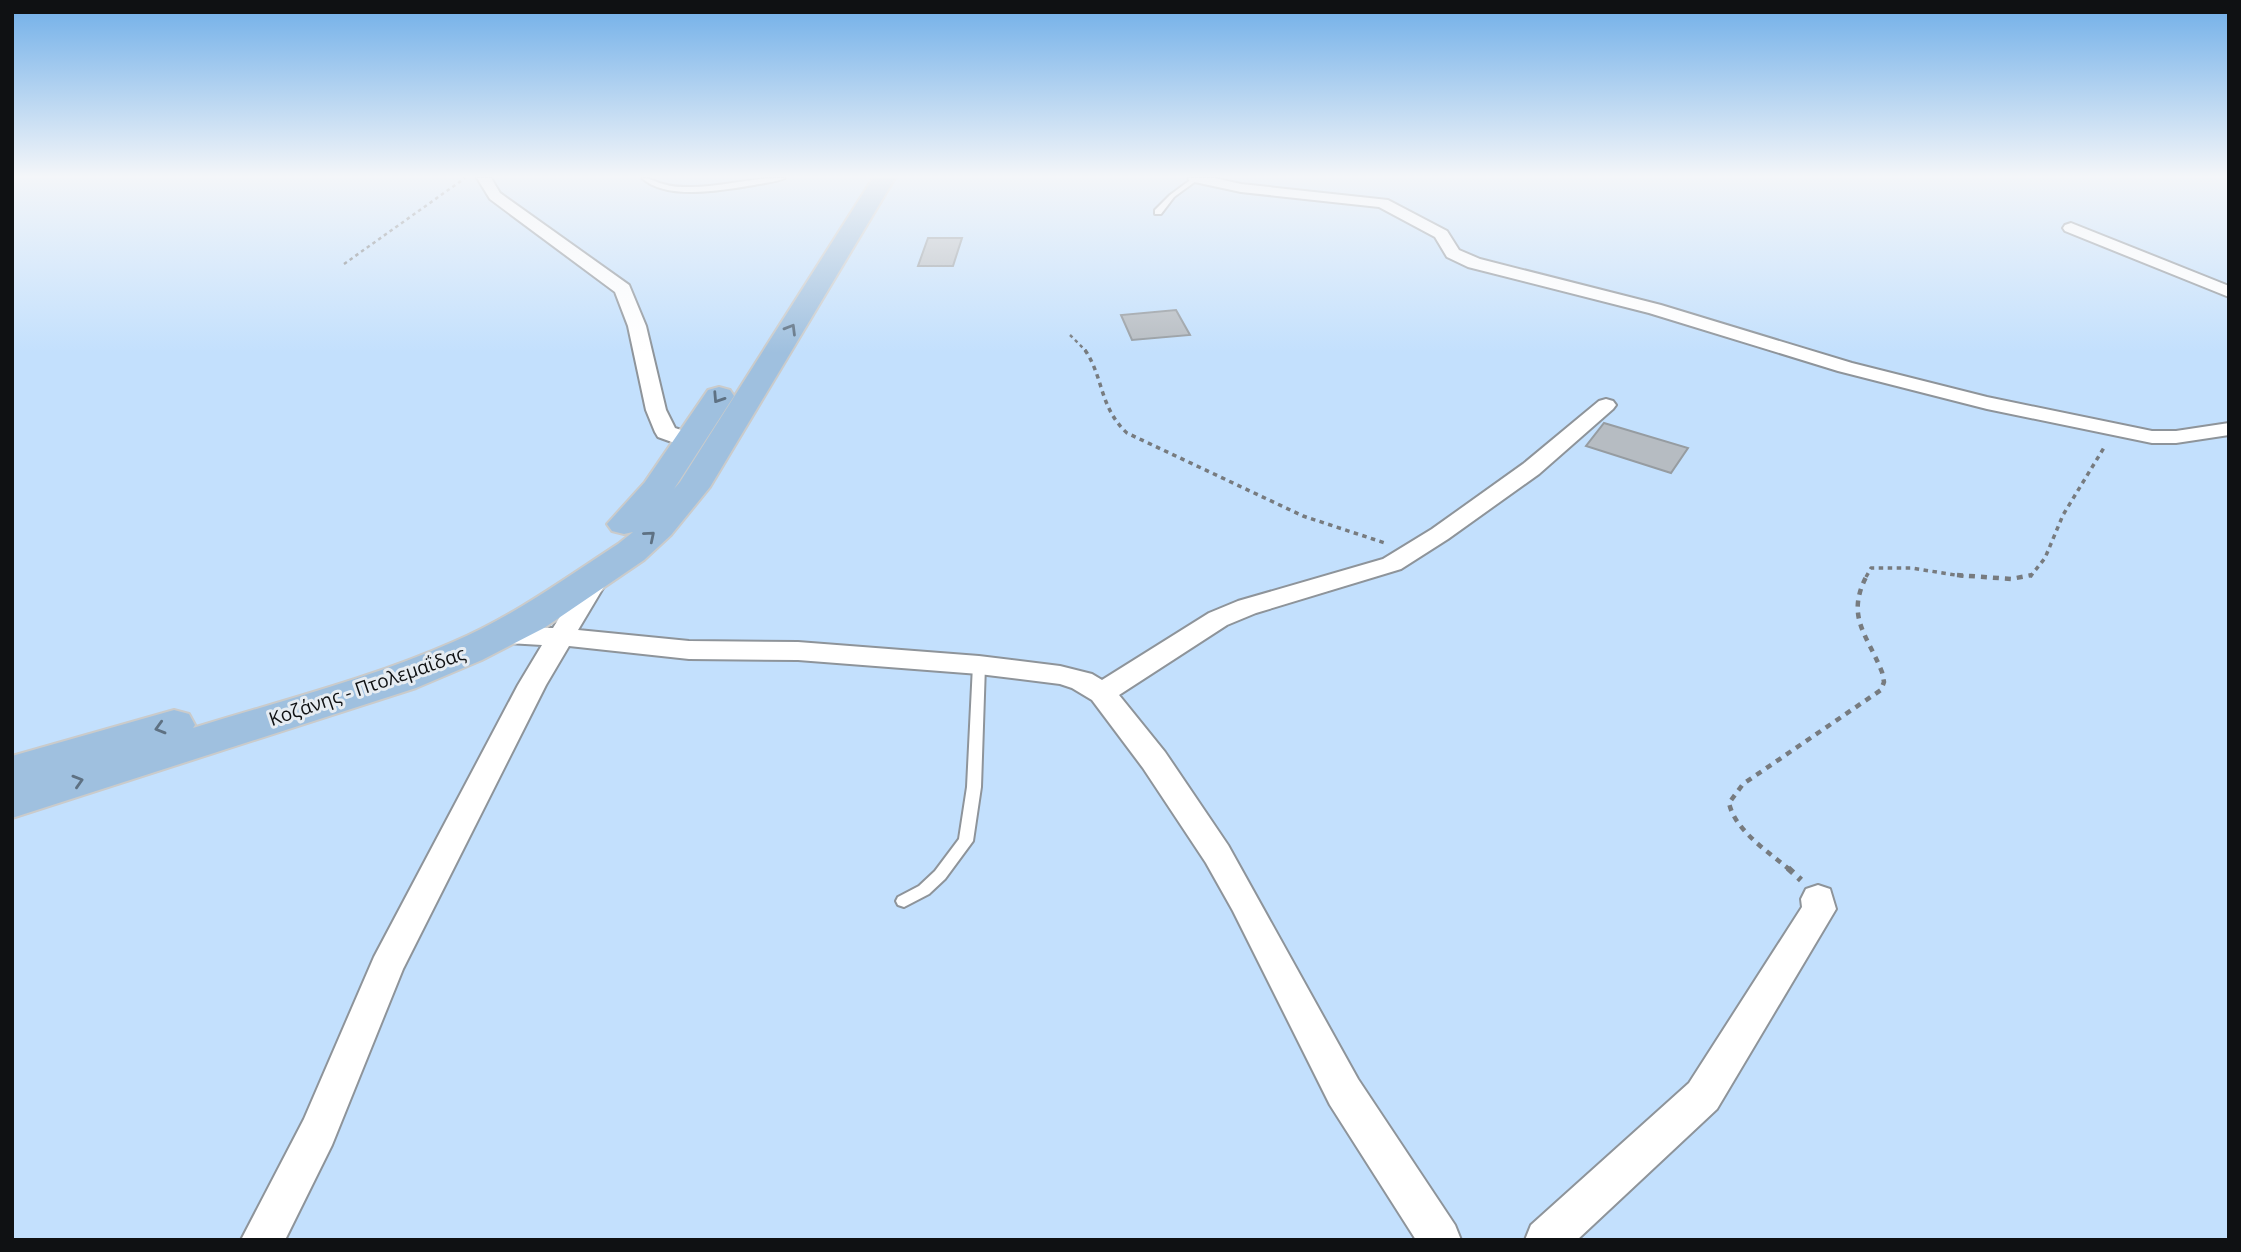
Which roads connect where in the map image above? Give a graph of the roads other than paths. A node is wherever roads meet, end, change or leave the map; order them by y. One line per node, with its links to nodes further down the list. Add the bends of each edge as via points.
1 (550, 236): 10 (street, via 622,289 666,432)
2 (825, 236): 10 (main road, Κοζάνης - Πτολεμαΐδας, one-way to 10)
3 (848, 236): 11 (main road, Κοζάνης - Πτολεμαΐδας, one-way to 3, via 659,528 694,487)
4 (1443, 236): 9 (street, via 1453,253 1474,263 1655,309 1845,367)
5 (2092, 236): 6 (street)
6 (2229, 292)
7 (1606, 405): 15 (street, via 1531,469 1413,552 1376,570 1217,619)
8 (2229, 429): 9 (street, via 2165,438)
9 (2113, 430)
10 (691, 440): 16 (main road, Κοζάνης - Πτολεμαΐδας, one-way to 16, via 657,489 619,529 572,565 477,622 322,678)
11 (596, 578): 12 (main road, Κοζάνης - Πτολεμαΐδας); 13 (street)
12 (500, 636): 13 (street); 17 (main road, Κοζάνης - Πτολεμαΐδας, one-way to 12, via 402,678)
13 (563, 637): 14 (street, via 689,650 798,651); 20 (street, via 533,685 403,933 317,1132)
14 (979, 665): 15 (street, via 1060,675); 19 (lane, via 974,787 966,841 940,875)
15 (1102, 692): 21 (street, via 1217,855 1344,1092)
16 (12, 772)
17 (12, 801)
18 (1818, 899): 22 (street, via 1819,909 1703,1096)
19 (904, 901)
20 (262, 1240)
21 (1440, 1240)
22 (1546, 1240)

